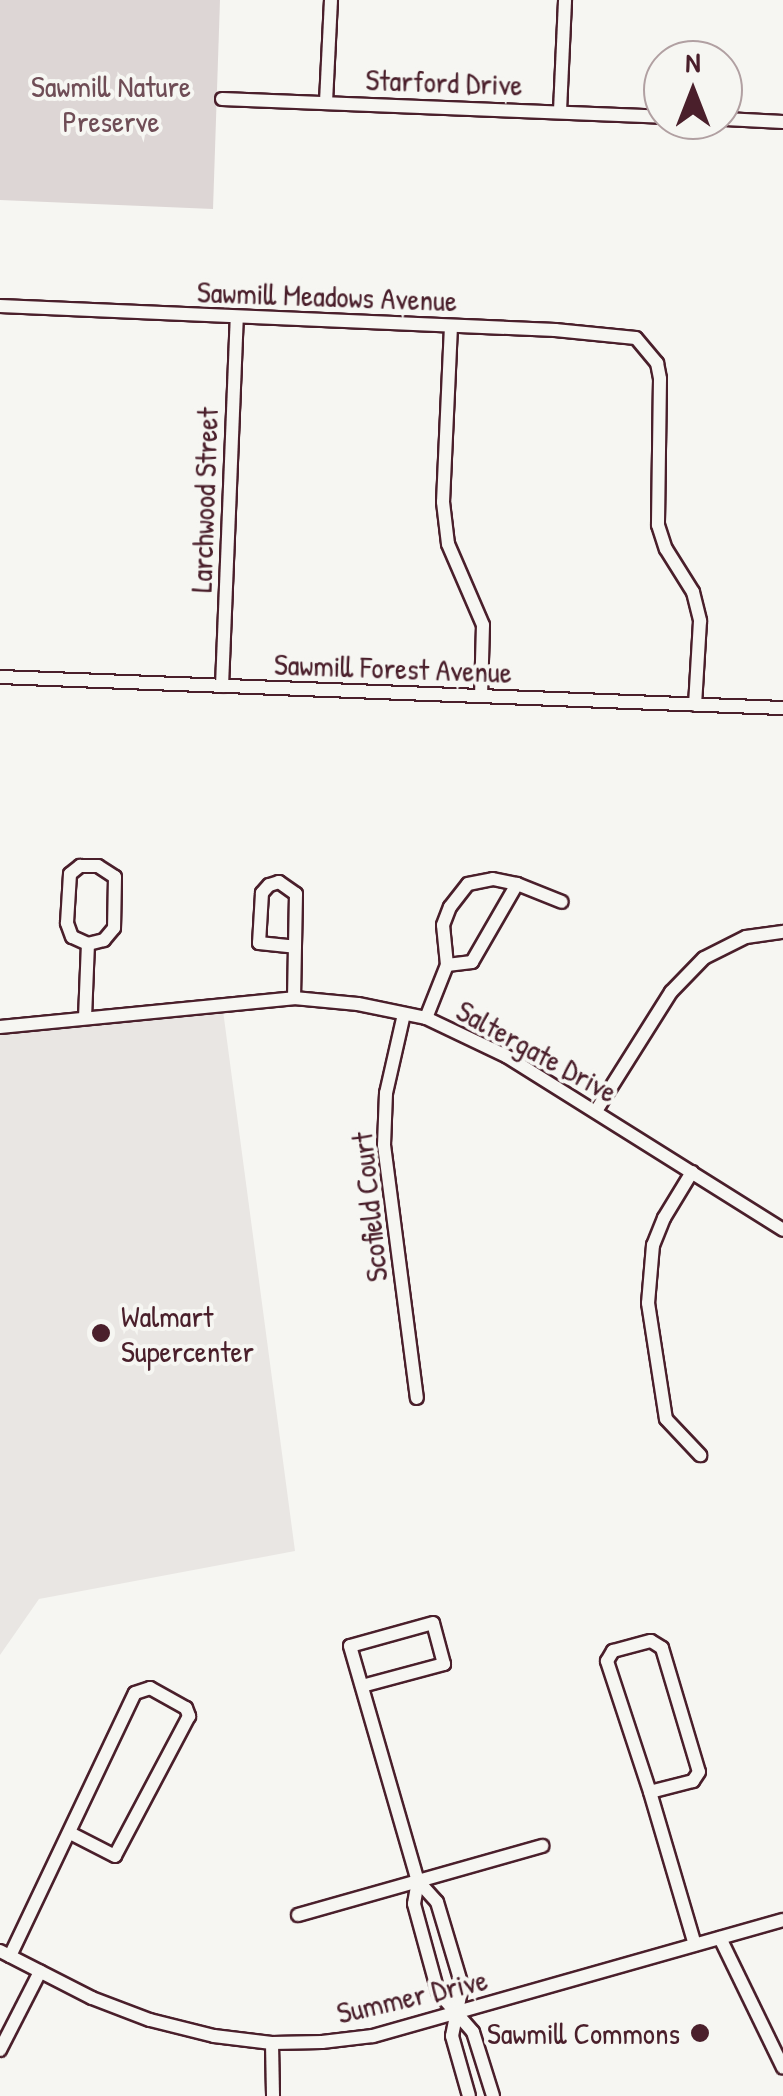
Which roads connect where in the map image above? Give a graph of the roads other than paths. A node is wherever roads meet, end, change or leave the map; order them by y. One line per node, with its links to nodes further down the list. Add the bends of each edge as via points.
1 (330, 0): 4 (street)
2 (565, 0): 5 (street)
3 (222, 99): 4 (street, Starford Drive)
4 (326, 102): 5 (street, Starford Drive)
5 (560, 112): 6 (street, Starford Drive)
6 (643, 116)
7 (743, 120): 8 (street)
8 (783, 122)
9 (0, 306): 10 (street, Sawmill Meadows Avenue)
10 (237, 317): 11 (street, Sawmill Meadows Avenue); 13 (street, Larchwood Street)
11 (451, 326): 14 (street, via 443,502 448,544 482,625); 15 (street, Sawmill Meadows Avenue, via 620,334 648,348 660,379 658,525 694,592 700,621)
12 (0, 676): 13 (street, Sawmill Forest Avenue)
13 (222, 686): 14 (street, Sawmill Forest Avenue)
14 (481, 696): 15 (street, Sawmill Forest Avenue)
15 (696, 705): 16 (street, Sawmill Forest Avenue)
16 (783, 708)
17 (517, 884): 18 (street); 22 (street, via 472,962); 22 (street, via 468,884 443,925)
18 (562, 902)
19 (783, 932): 28 (street, via 746,937 704,958 671,992)
20 (88, 944): 20 (street, via 114,928 115,877 98,866 70,874 67,923 72,937); 25 (street)
21 (294, 947): 21 (street, via 296,894 280,882 269,885 262,892 259,943); 23 (street)
22 (447, 965): 26 (street)
23 (294, 998): 24 (street, Saltergate Drive); 25 (street, Saltergate Drive)
24 (404, 1014): 26 (street, Saltergate Drive); 31 (street, Scofield Court, via 386,1093 384,1145)
25 (85, 1018): 27 (street, Saltergate Drive)
26 (426, 1018): 28 (street, Saltergate Drive)
27 (0, 1026)
28 (596, 1110): 29 (street, Saltergate Drive)
29 (692, 1172): 30 (street, Saltergate Drive); 32 (street, via 653,1245 648,1302 666,1419)
30 (783, 1230)
31 (416, 1398)
32 (700, 1455)
33 (362, 1686): 33 (street, via 350,1646 433,1623 444,1664); 37 (street)
34 (650, 1792): 34 (street, via 607,1660 613,1651 651,1640 662,1648 698,1772 694,1780); 41 (street)
35 (70, 1833): 35 (street, via 139,1688 186,1708 189,1716 115,1856); 42 (street)
36 (542, 1846): 37 (street)
37 (418, 1881): 38 (street); 44 (street, via 414,1904 438,1992); 44 (street, via 438,1902 462,1986)
38 (298, 1914)
39 (783, 1920): 40 (street, Summer Drive)
40 (720, 1938): 41 (street, Summer Drive); 47 (street)
41 (696, 1945): 44 (street, Summer Drive)
42 (5, 1954): 43 (street, Summer Drive)
43 (40, 1972): 45 (street, Summer Drive, via 150,2020); 46 (street)
44 (456, 2014): 45 (street, Summer Drive, via 374,2036); 49 (street, via 452,2036); 50 (street, via 473,2032)
45 (272, 2043): 48 (street)
46 (0, 2050)
47 (783, 2068)
48 (273, 2096)
49 (470, 2096)
50 (492, 2096)

